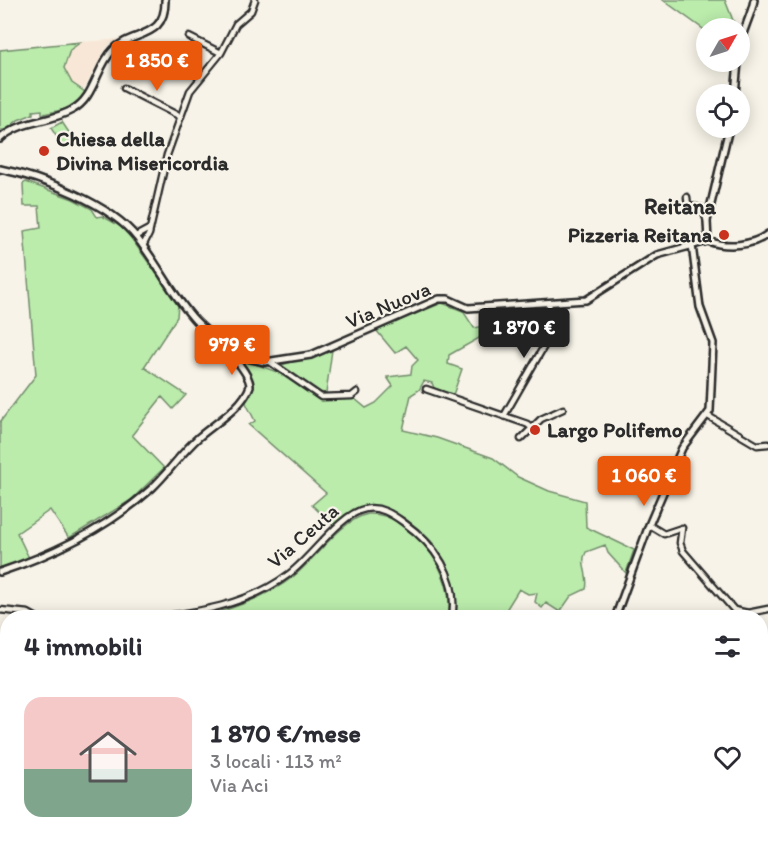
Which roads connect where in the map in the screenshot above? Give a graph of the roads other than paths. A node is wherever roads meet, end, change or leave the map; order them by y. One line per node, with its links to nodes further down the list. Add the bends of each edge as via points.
1 (165, 0): 9 (street, via 163,15 156,26 113,50 78,106)
2 (255, 0): 6 (street, via 252,11 232,30)
3 (754, 0): 4 (street)
4 (747, 18)
5 (189, 37): 6 (street)
6 (221, 53): 8 (street, via 198,79)
7 (124, 88): 8 (street)
8 (179, 116): 14 (street)
9 (0, 137)
10 (727, 138): 13 (street)
11 (0, 169): 16 (street, via 79,197 121,222)
12 (687, 196): 13 (street, via 688,206 702,208)
13 (707, 221): 17 (street)
14 (150, 227): 16 (street); 19 (street)
15 (768, 234): 17 (street, Via Nuova, via 741,244)
16 (136, 236): 19 (street)
17 (708, 241): 18 (street, Via Nuova)
18 (692, 245): 20 (street, Via Nuova, via 648,260 590,298); 27 (street, via 700,307 713,343)
19 (143, 246): 21 (street, via 188,313)
20 (549, 303): 22 (street, Via Nuova, via 468,308 439,299 311,355); 26 (street, via 551,334)
21 (228, 354): 22 (street, Via Nuova); 32 (street, via 248,377 249,390 187,448 151,489 114,517 49,554)
22 (270, 362): 24 (street, via 321,397 352,396)
23 (426, 389): 26 (street)
24 (357, 392)
25 (563, 409): 28 (street)
26 (504, 416): 28 (street)
27 (708, 416): 30 (street, via 757,445); 31 (street, via 686,441)
28 (532, 428): 29 (street)
29 (521, 439)
30 (768, 444)
31 (649, 525): 35 (street); 36 (street, via 664,534 682,528 683,551)
32 (0, 572)
33 (211, 610): 34 (street, Via Ceuta, via 279,581 349,518 373,508 393,514 433,547 452,594)
34 (452, 610)
35 (618, 610)
36 (734, 610)

